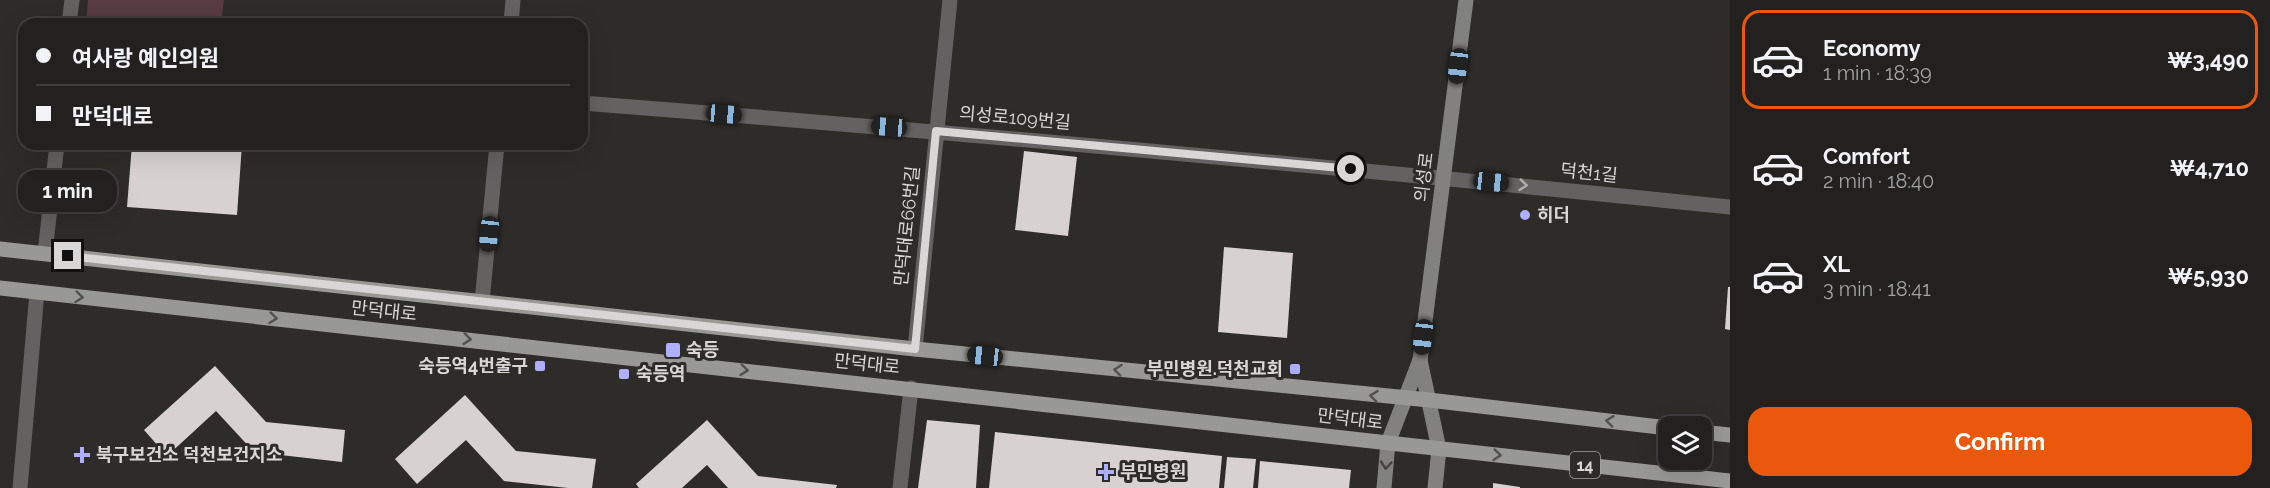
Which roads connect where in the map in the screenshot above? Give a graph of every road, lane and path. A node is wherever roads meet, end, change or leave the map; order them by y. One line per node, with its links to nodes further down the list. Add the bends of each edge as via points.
1 (72, 0): 5 (street)
2 (513, 0): 6 (street)
3 (950, 0): 8 (street, 만덕대로66번길)
4 (1466, 0): 11 (main road, 의성로)
5 (70, 18)
6 (511, 18)
7 (588, 103): 8 (street, 의성로109번길)
8 (936, 131): 11 (street, 의성로109번길); 18 (street, 만덕대로66번길)
9 (56, 150): 14 (street)
10 (496, 150): 17 (street)
11 (1444, 177): 12 (street, 덕천1길, one-way to 12); 19 (main road, 의성로)
12 (1730, 207)
13 (0, 249): 14 (main road, 만덕대로)
14 (45, 253): 17 (main road, 만덕대로)
15 (0, 288): 16 (main road, 만덕대로 / 14)
16 (37, 292): 20 (main road, 만덕대로 / 14, one-way to 20); 29 (street)
17 (482, 302): 18 (main road, 만덕대로)
18 (915, 349): 21 (main road, 만덕대로, one-way to 18)
19 (1420, 360): 21 (main road, 의성로); 22 (main road, 의성로)
20 (911, 388): 26 (main road, 만덕대로 / 14); 30 (street)
21 (1405, 399): 22 (main road, 만덕대로); 26 (main road, 의성로)
22 (1429, 400): 23 (main road, 만덕대로, one-way to 22); 27 (main road, 의성로)
23 (1658, 427)
24 (1712, 433): 25 (main road)
25 (1730, 435)
26 (1388, 443): 27 (main road, 만덕대로 / 14); 31 (main road, 의성로, one-way to 31)
27 (1439, 449): 28 (main road, 만덕대로 / 14, one-way to 28); 32 (main road, 의성로)
28 (1730, 481)
29 (20, 488)
30 (900, 488)
31 (1384, 488)
32 (1435, 488)

